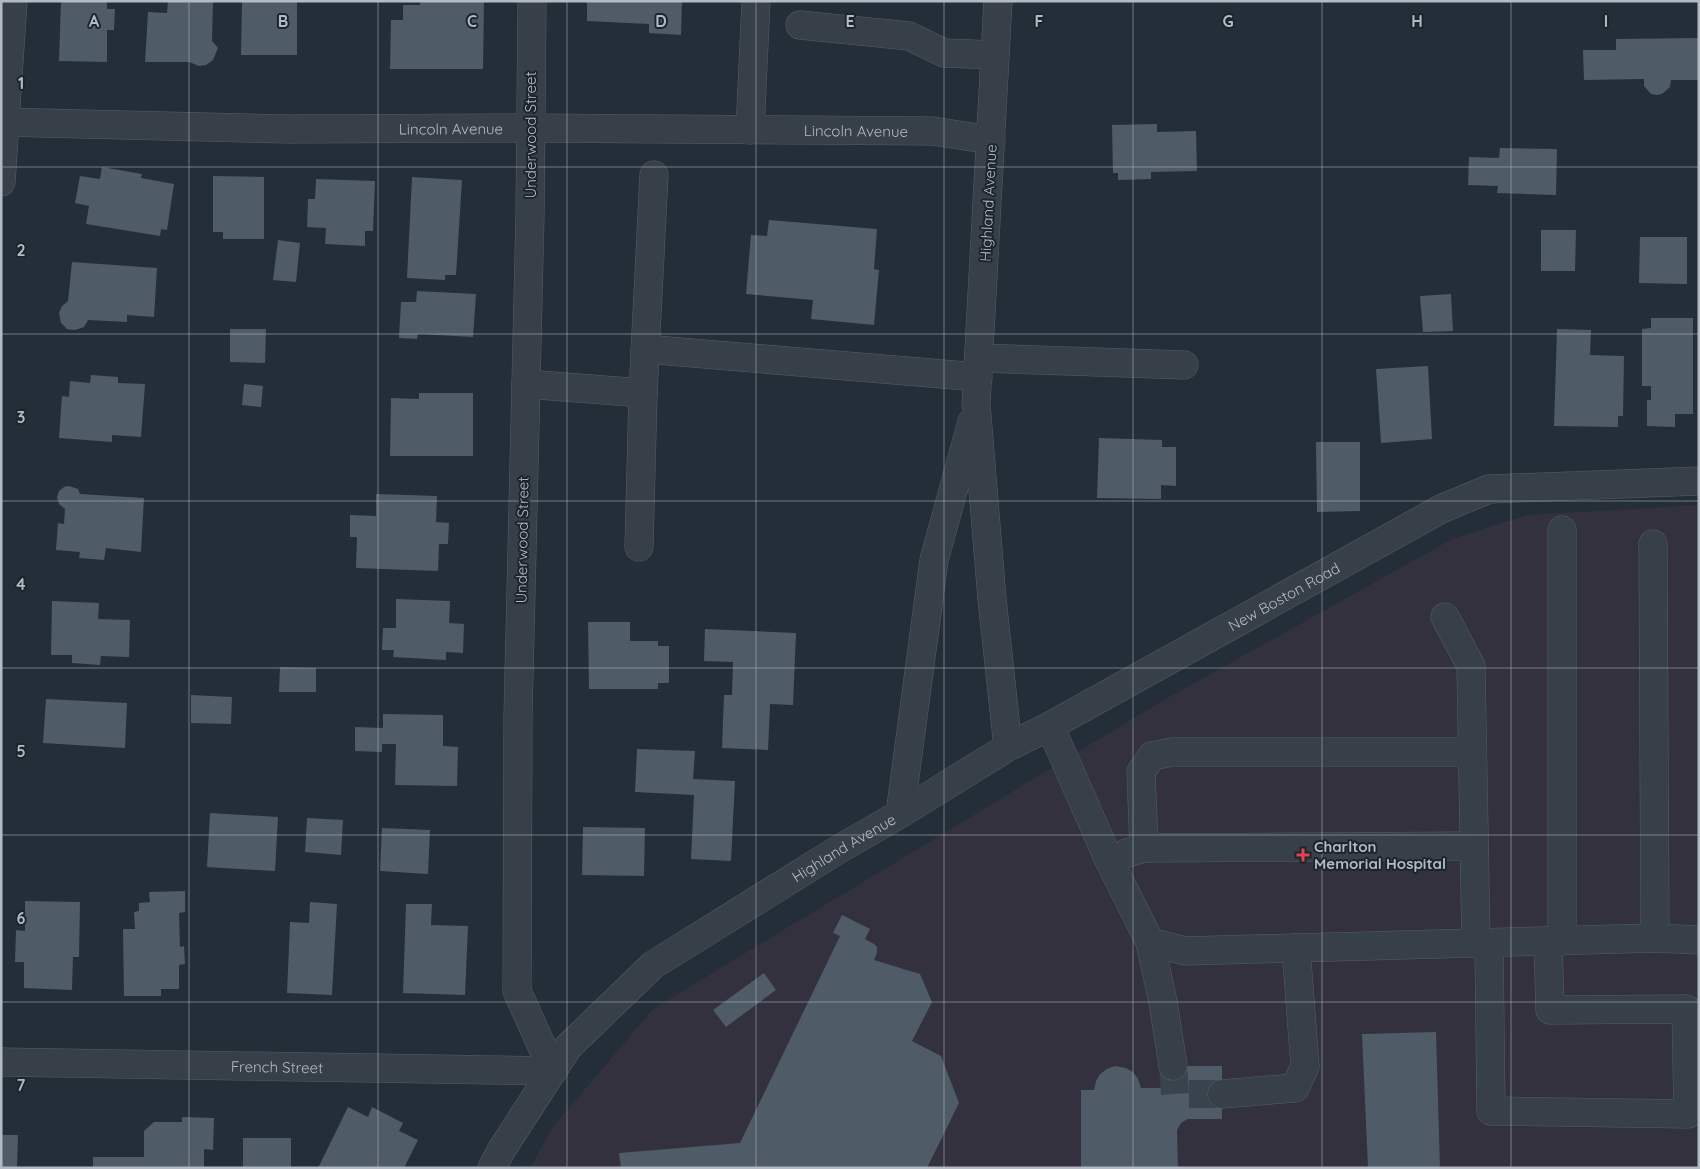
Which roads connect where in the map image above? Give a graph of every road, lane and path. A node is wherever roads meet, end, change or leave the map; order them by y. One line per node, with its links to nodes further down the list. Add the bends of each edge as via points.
1 (13, 1): 7 (street)
2 (532, 1): 8 (street, Underwood Street)
3 (756, 1): 9 (street)
4 (998, 1): 6 (street, Highland Avenue)
5 (800, 24): 6 (street, via 909,36 944,53)
6 (995, 55): 10 (street, Highland Avenue)
7 (3, 122): 8 (street, Lincoln Avenue, via 289,128); 12 (street)
8 (530, 128): 9 (street, Lincoln Avenue); 16 (street, Underwood Street)
9 (750, 130): 10 (street, Lincoln Avenue, via 933,131)
10 (991, 140): 15 (street, Highland Avenue)
11 (654, 175): 13 (street)
12 (1, 182)
13 (645, 349): 15 (street); 17 (street)
14 (1184, 366): 15 (street)
15 (978, 380): 24 (street, Highland Avenue, via 992,600); 26 (street, Highland Avenue, via 934,560)
16 (526, 384): 17 (street); 38 (street, Underwood Street, via 518,717 517,991)
17 (643, 393): 21 (street)
18 (1699, 481): 23 (street, New Boston Road, via 1489,489 1441,509)
19 (1562, 530): 32 (street)
20 (1653, 544): 30 (street)
21 (639, 547)
22 (1445, 617): 25 (street, via 1471,666)
23 (1050, 726): 24 (street, New Boston Road); 29 (street)
24 (1008, 747): 26 (street, New Boston Road)
25 (1472, 752): 27 (street); 28 (street, via 1172,752 1152,756 1141,772)
26 (900, 814): 38 (street, Highland Avenue, via 654,965 568,1048)
27 (1474, 846): 28 (street); 34 (street)
28 (1144, 848): 29 (street)
29 (1108, 858): 33 (street)
30 (1655, 938): 31 (street); 32 (street)
31 (1699, 940)
32 (1555, 941): 34 (street); 34 (street, via 1550,1010 1686,1009 1688,1114 1491,1111)
33 (1150, 942): 35 (street, via 1185,951); 37 (street)
34 (1482, 944): 35 (street)
35 (1296, 948): 39 (street, via 1305,1066 1295,1088)
36 (1, 1062): 38 (street, French Street)
37 (1173, 1066)
38 (553, 1071): 40 (street, Highland Avenue)
39 (1222, 1094)
40 (492, 1168)

